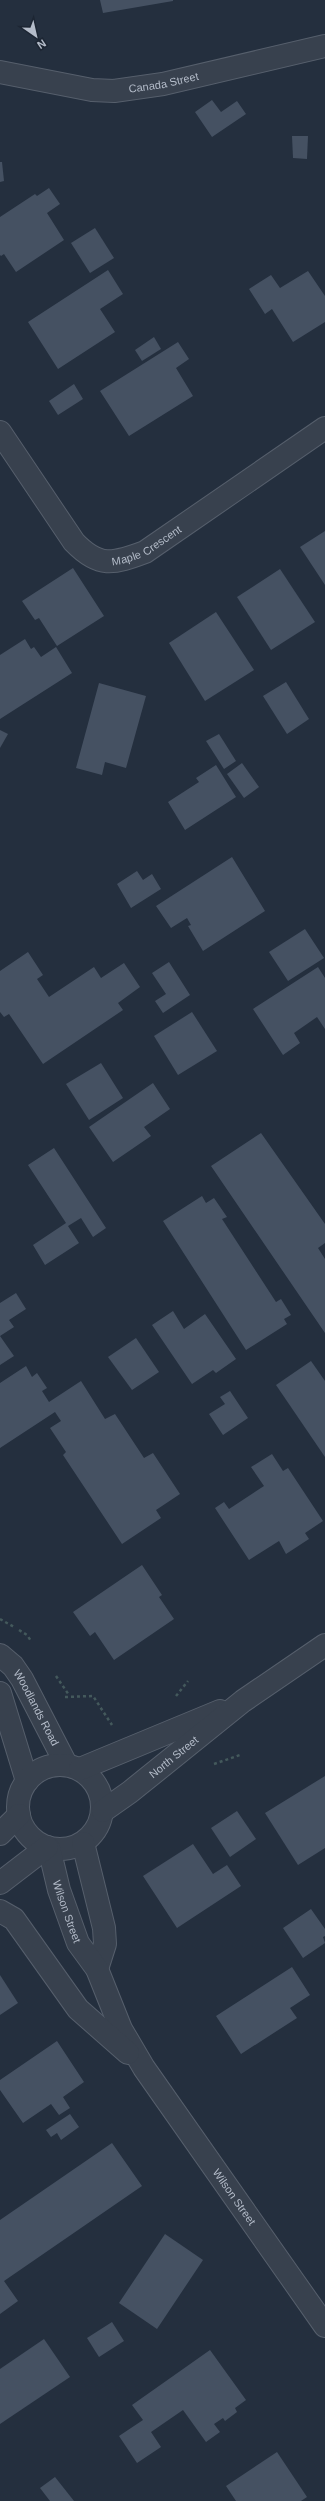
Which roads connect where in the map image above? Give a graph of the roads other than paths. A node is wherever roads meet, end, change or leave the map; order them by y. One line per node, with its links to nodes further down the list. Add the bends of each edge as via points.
1 (325, 46): 2 (street, Canada Street, via 163,84 114,91 92,90)
2 (0, 72)
3 (325, 428): 4 (street, Maple Crescent, via 144,552 123,560 104,562 88,556 74,542)
4 (0, 432)
5 (325, 1645): 8 (street, North Street)
6 (0, 1655): 9 (street, Woodlands Road, via 13,1666 22,1679)
7 (0, 1693): 10 (street)
8 (243, 1701): 9 (street, North Street); 11 (street, North Street, via 130,1792)
9 (73, 1767): 10 (street, via 51,1765 38,1770); 11 (street, via 98,1786)
10 (27, 1781): 12 (street, via 18,1803)
11 (102, 1810): 14 (street, via 99,1823 92,1835)
12 (18, 1815): 13 (street); 15 (street, via 28,1834)
13 (0, 1834)
14 (83, 1843): 15 (street, via 61,1849); 18 (street, via 104,1928 105,1944)
15 (48, 1847): 16 (street); 18 (street, Wilson Street, via 59,1890 78,1943)
16 (0, 1883)
17 (0, 1911): 19 (street, Wilson Street, via 14,1920 78,2009)
18 (97, 1968): 19 (street, Wilson Street, via 121,2029)
19 (144, 2068): 20 (street, Wilson Street)
20 (325, 2326)

